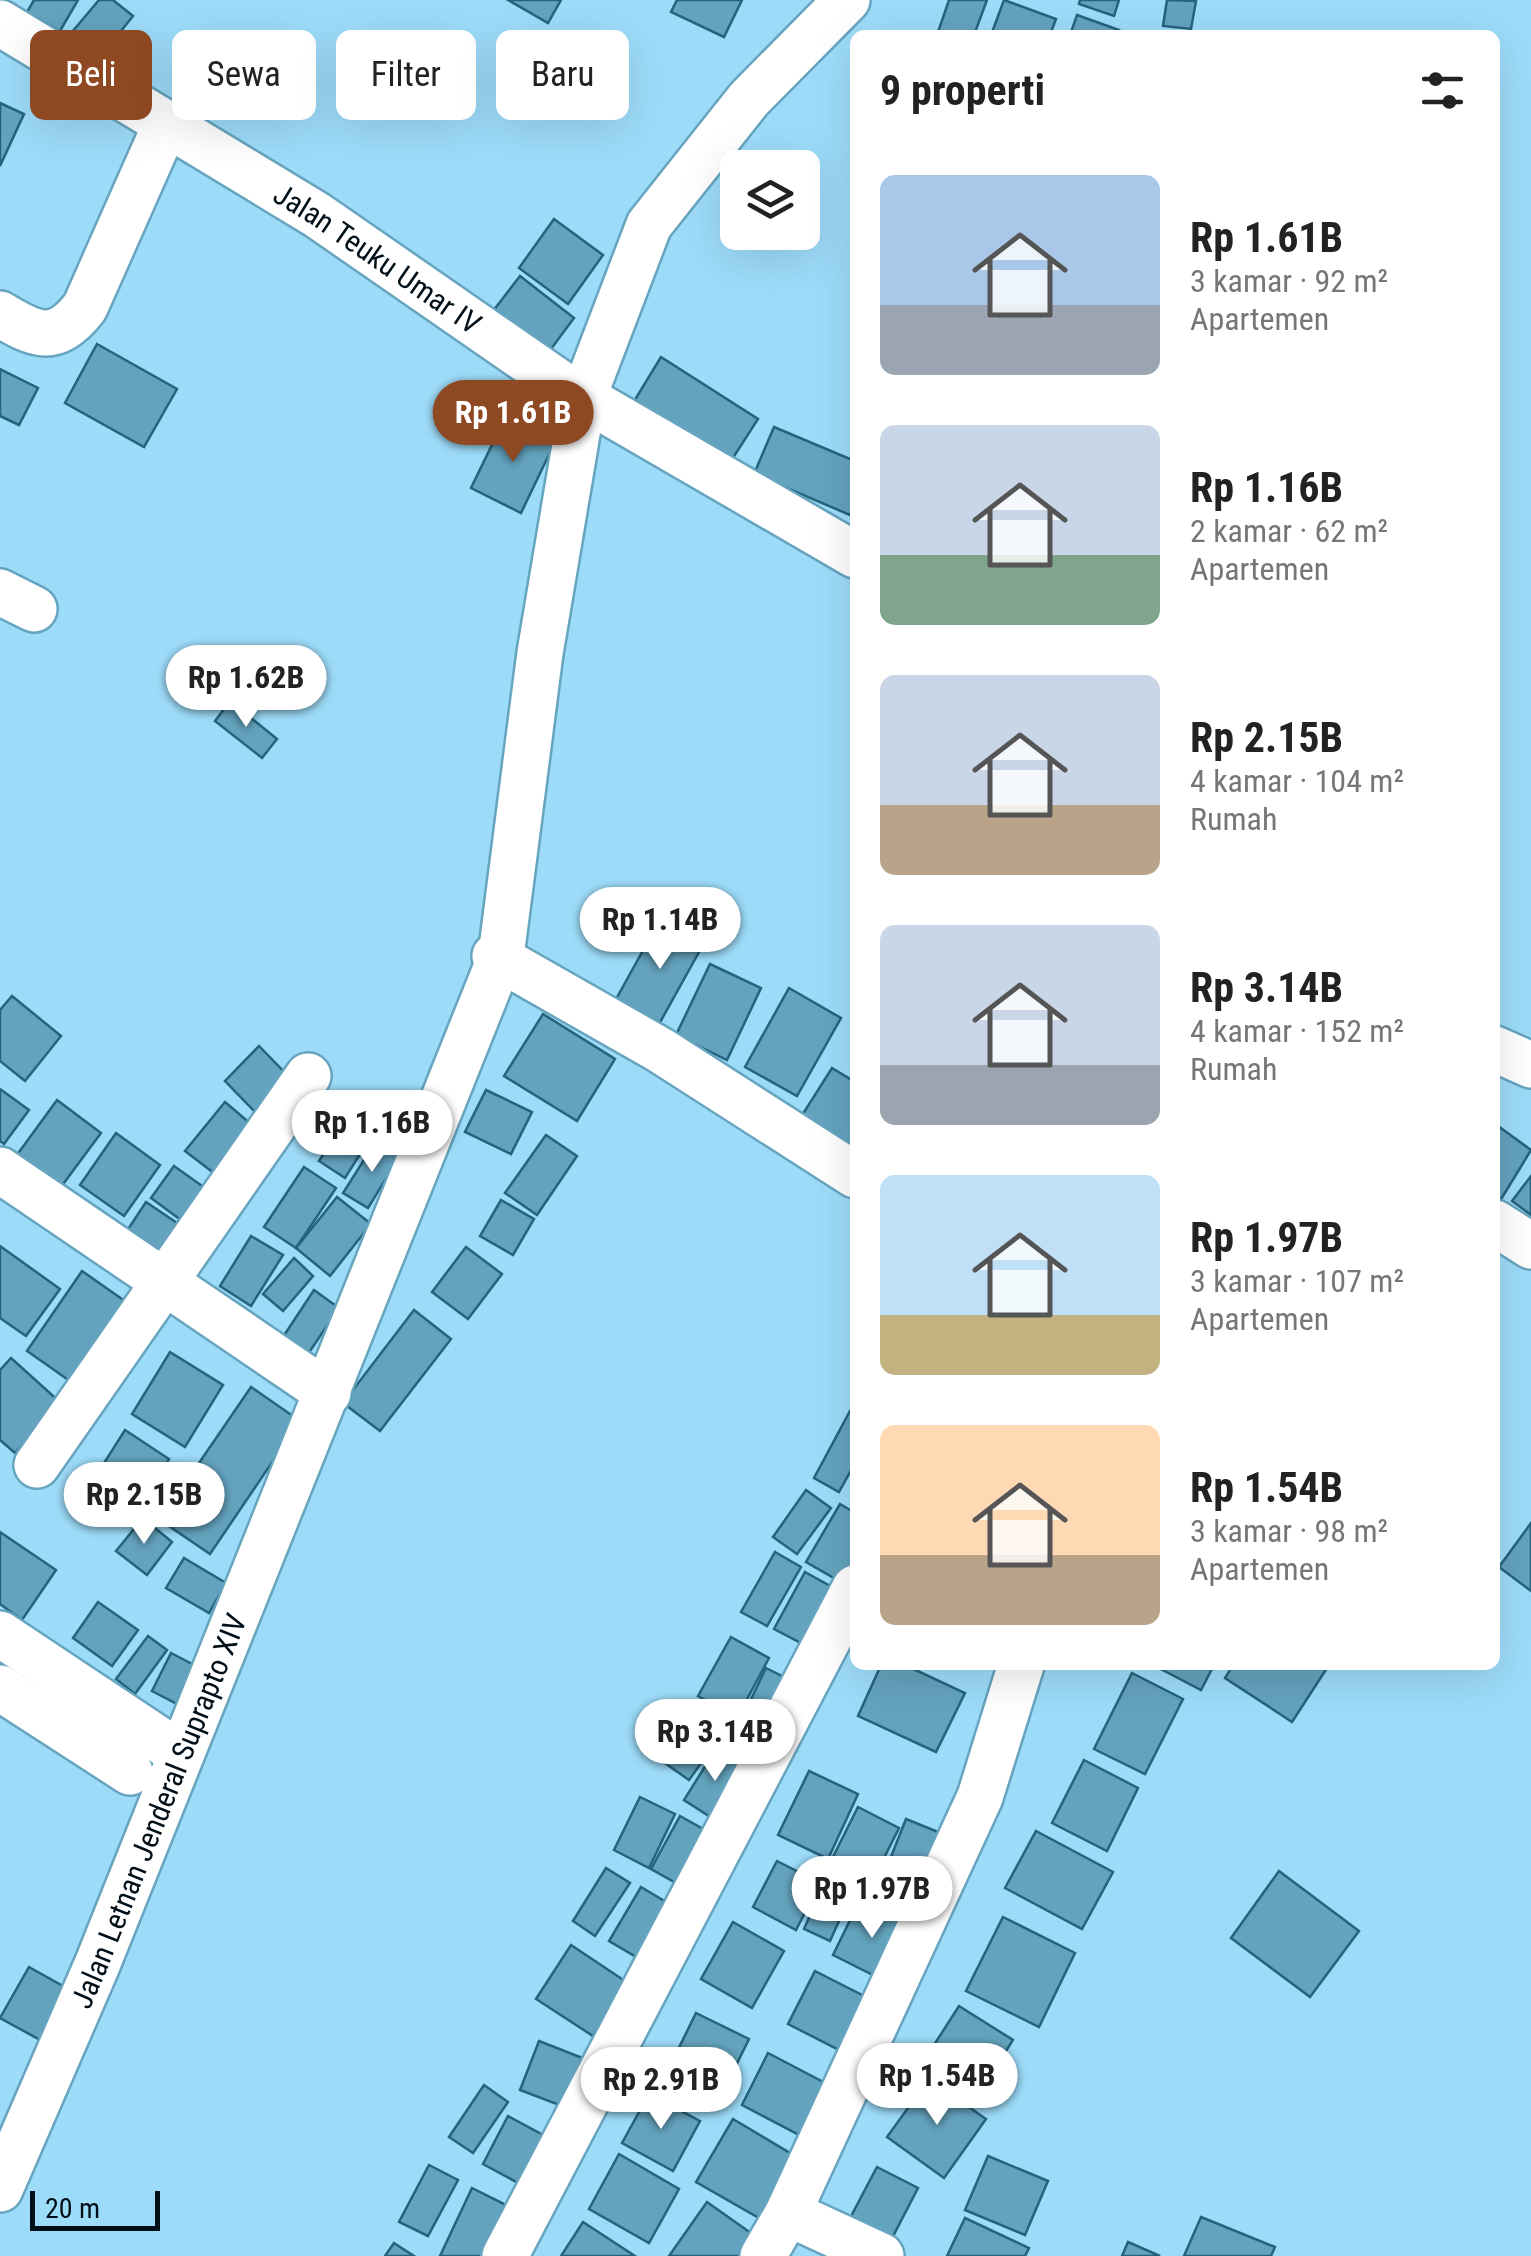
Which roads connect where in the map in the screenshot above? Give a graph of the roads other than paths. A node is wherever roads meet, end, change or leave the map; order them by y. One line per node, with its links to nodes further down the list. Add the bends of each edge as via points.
1 (847, 0): 5 (street, Jalan Letnan Jenderal Suprapto XIV, via 749,100 649,225)
2 (0, 24): 3 (street, Jalan Teuku Umar IV)
3 (166, 124): 4 (street, via 70,325 32,333); 5 (street, Jalan Teuku Umar IV, via 317,215)
4 (0, 314)
5 (583, 398): 6 (street, Jalan Teuku Umar IV); 7 (street, Jalan Letnan Jenderal Suprapto XIV)
6 (850, 552)
7 (498, 956): 12 (street); 16 (street, Jalan Letnan Jenderal Suprapto XIV)
8 (1500, 1051): 9 (street)
9 (1531, 1065)
10 (308, 1076): 15 (street)
11 (0, 1170): 15 (street)
12 (850, 1171)
13 (1500, 1226): 14 (street)
14 (1531, 1246)
15 (164, 1283): 16 (street); 17 (street)
16 (328, 1393): 22 (street, Jalan Letnan Jenderal Suprapto XIV)
17 (37, 1465)
18 (850, 1598): 26 (street)
19 (0, 1634): 22 (street)
20 (1020, 1670): 25 (street, via 980,1797)
21 (0, 1688): 23 (street)
22 (179, 1753): 24 (street, Jalan Letnan Jenderal Suprapto XIV)
23 (130, 1772)
24 (0, 2189)
25 (788, 2213): 27 (street); 28 (street)
26 (505, 2256)
27 (763, 2256)
28 (881, 2256)

